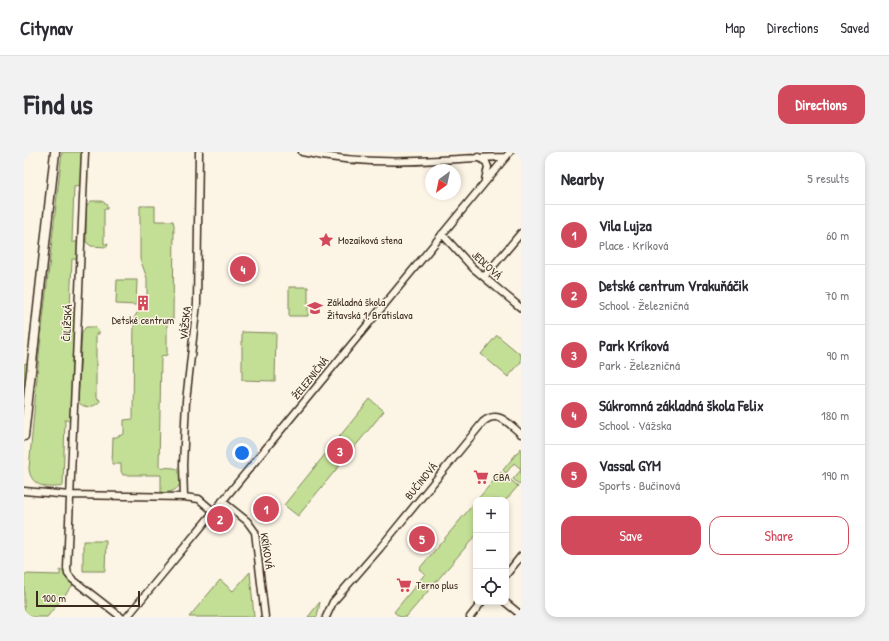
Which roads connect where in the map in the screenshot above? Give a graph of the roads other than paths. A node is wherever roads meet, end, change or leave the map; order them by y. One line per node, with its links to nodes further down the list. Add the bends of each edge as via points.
1 (55, 152): 16 (street)
2 (85, 152): 18 (street, ČILIŽSKÁ)
3 (199, 152): 19 (street, VÁŽSKA, via 197,303 186,401)
4 (302, 152): 6 (street)
5 (439, 152): 9 (street)
6 (318, 154): 9 (street, via 338,159)
7 (508, 154): 8 (street); 10 (street, ŽELEZNIČNÁ)
8 (478, 157): 9 (street); 10 (street, via 486,162 488,167)
9 (439, 160)
10 (483, 185): 12 (street, ŽELEZNIČNÁ)
11 (521, 233): 13 (street)
12 (442, 234): 13 (street, JEDĽOVÁ); 20 (street, ŽELEZNIČNÁ)
13 (484, 277): 14 (street, JEDĽOVÁ)
14 (521, 308)
15 (521, 434): 30 (street, BUČINOVÁ, via 498,416 485,420 344,588)
16 (24, 436)
17 (24, 491): 18 (street)
18 (70, 495): 19 (street); 27 (street, ČILIŽSKÁ, via 68,574)
19 (184, 497): 21 (street, via 199,499)
20 (222, 501): 21 (street, ŽELEZNIČNÁ); 29 (street, KRÍKOVÁ, via 247,521 255,532)
21 (213, 511): 28 (street, ŽELEZNIČNÁ)
22 (521, 556): 23 (street)
23 (509, 571)
24 (480, 605): 31 (street)
25 (509, 605): 26 (street)
26 (521, 615)
27 (121, 617)
28 (127, 617)
29 (265, 617)
30 (326, 617)
31 (470, 617)

